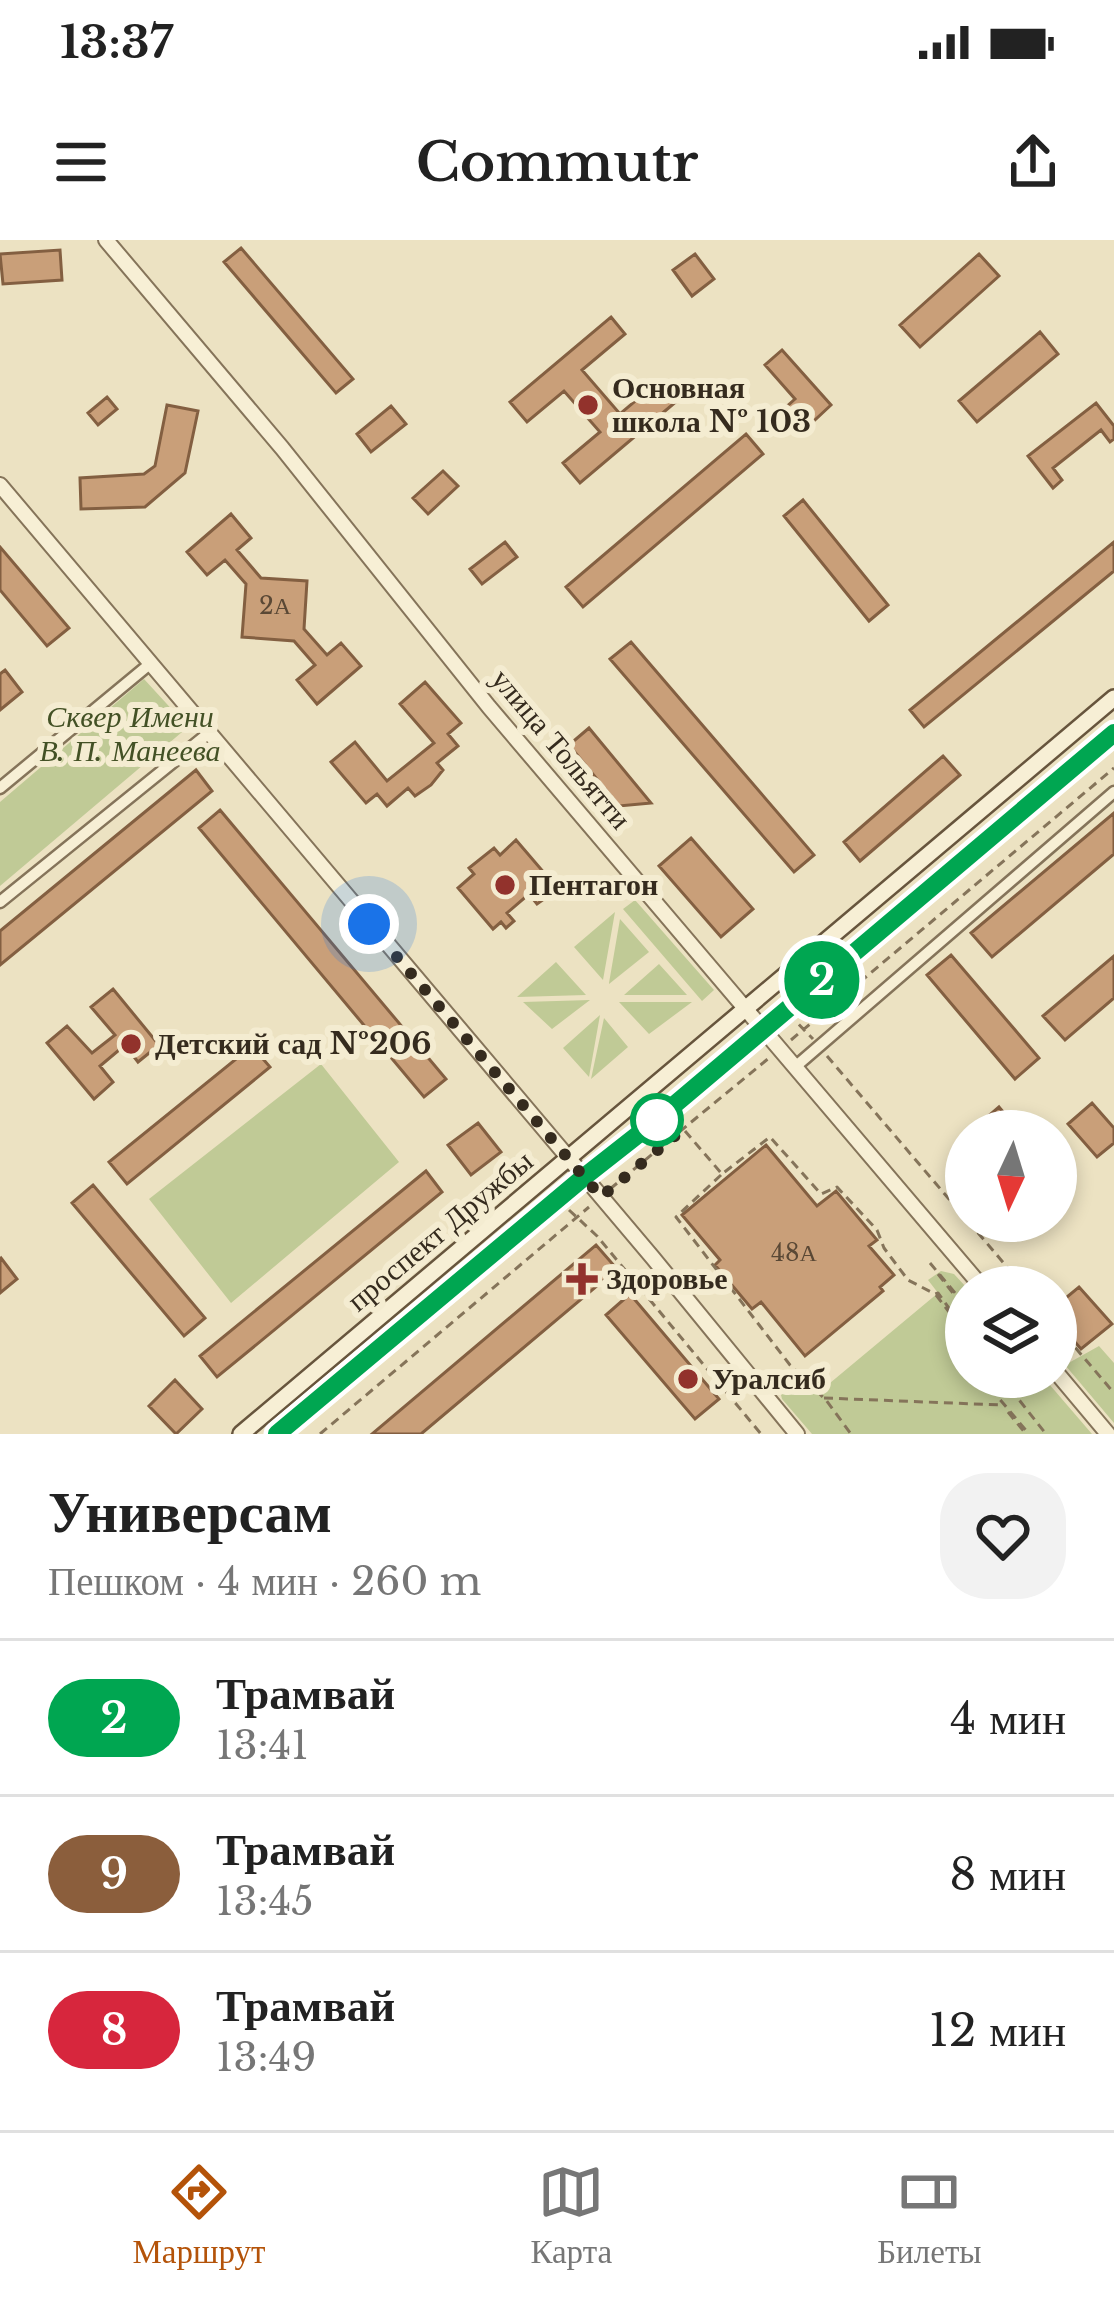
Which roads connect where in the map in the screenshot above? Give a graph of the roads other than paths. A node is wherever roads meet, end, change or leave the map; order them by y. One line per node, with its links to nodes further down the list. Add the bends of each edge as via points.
1 (106, 240): 9 (street, улица Тольятти)
2 (0, 485): 3 (street)
3 (151, 662): 5 (street); 6 (street)
4 (1114, 698): 9 (main road, проспект Дружбы)
5 (208, 733): 8 (street); 11 (street)
6 (0, 788)
7 (1114, 792): 10 (street)
8 (0, 902)
9 (746, 1008): 10 (street, улица Тольятти); 11 (main road, проспект Дружбы)
10 (795, 1067): 12 (street, улица Тольятти)
11 (568, 1159): 14 (main road, проспект Дружбы); 15 (street)
12 (964, 1266)
13 (1077, 1397): 16 (street)
14 (242, 1434)
15 (797, 1434)
16 (1108, 1434)

